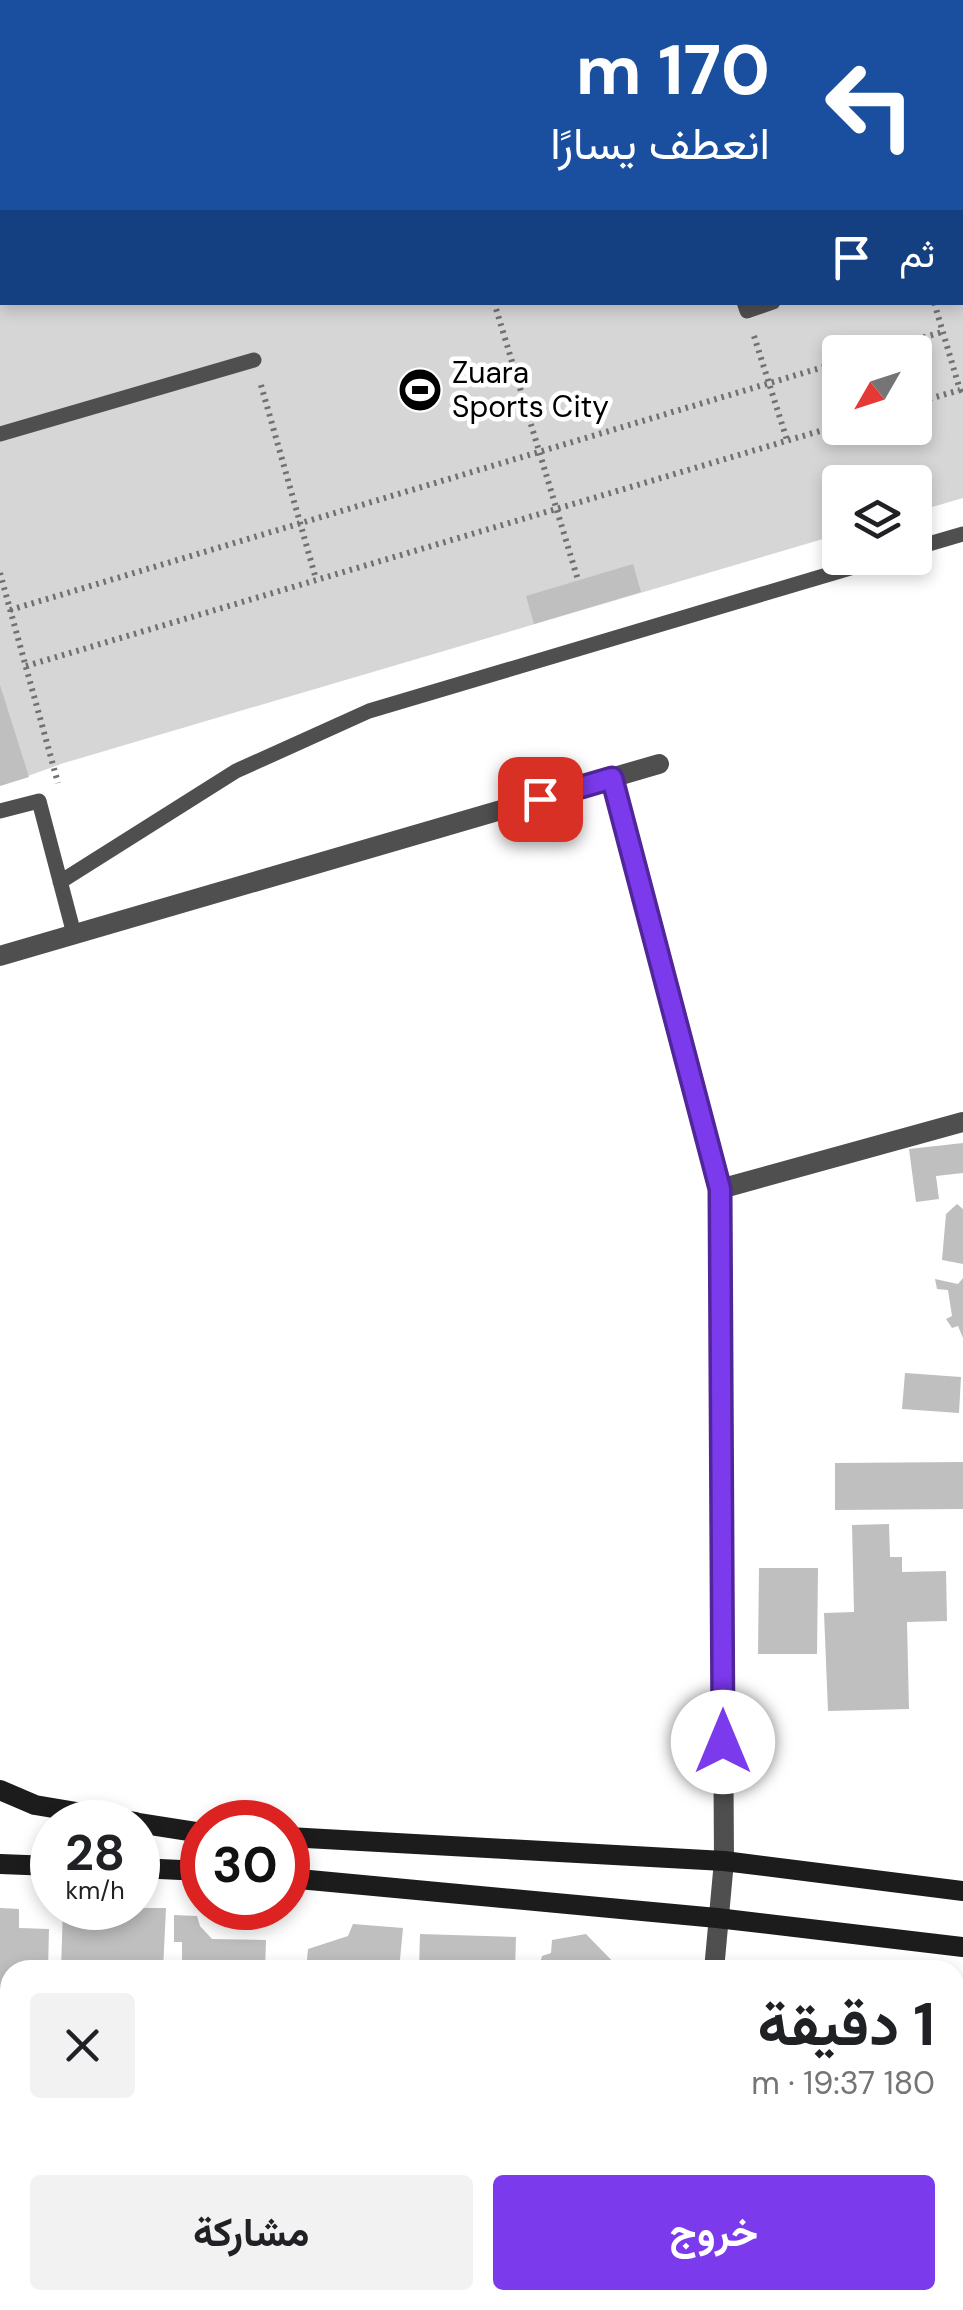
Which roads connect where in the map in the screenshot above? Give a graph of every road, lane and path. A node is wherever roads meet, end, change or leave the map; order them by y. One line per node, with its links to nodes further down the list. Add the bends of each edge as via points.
1 (495, 305): 13 (path)
2 (935, 305): 4 (path)
3 (745, 307): 8 (path)
4 (942, 332): 5 (path); 9 (path, via 960,390)
5 (932, 335)
6 (254, 360): 11 (lane); 15 (path)
7 (822, 367): 8 (path)
8 (769, 383): 12 (path); 13 (path)
9 (932, 398)
10 (822, 430): 12 (path)
11 (0, 434)
12 (787, 440): 14 (path)
13 (538, 451): 14 (path); 15 (path)
14 (556, 507): 20 (path); 21 (path)
15 (300, 522): 20 (path); 22 (path)
16 (963, 534): 17 (lane)
17 (932, 543)
18 (0, 574): 22 (path)
19 (826, 575): 28 (lane, via 369,710 236,772)
20 (316, 578): 23 (path)
21 (578, 580)
22 (10, 610): 23 (path)
23 (26, 666): 26 (path, via 60,782)
24 (659, 764): 25 (street)
25 (612, 778): 29 (street); 32 (street)
26 (39, 801): 27 (lane); 28 (lane)
27 (0, 812)
28 (60, 882): 29 (lane)
29 (74, 934): 30 (street)
30 (0, 956)
31 (963, 1122): 32 (street)
32 (720, 1189): 36 (street)
33 (0, 1790): 34 (street)
34 (30, 1803)
35 (310, 1838): 36 (street)
36 (724, 1861): 40 (street); 41 (street)
37 (0, 1864): 38 (street)
38 (30, 1865)
39 (310, 1880): 41 (street)
40 (963, 1891)
41 (717, 1918): 42 (street); 43 (street)
42 (963, 1947)
43 (715, 1960)

